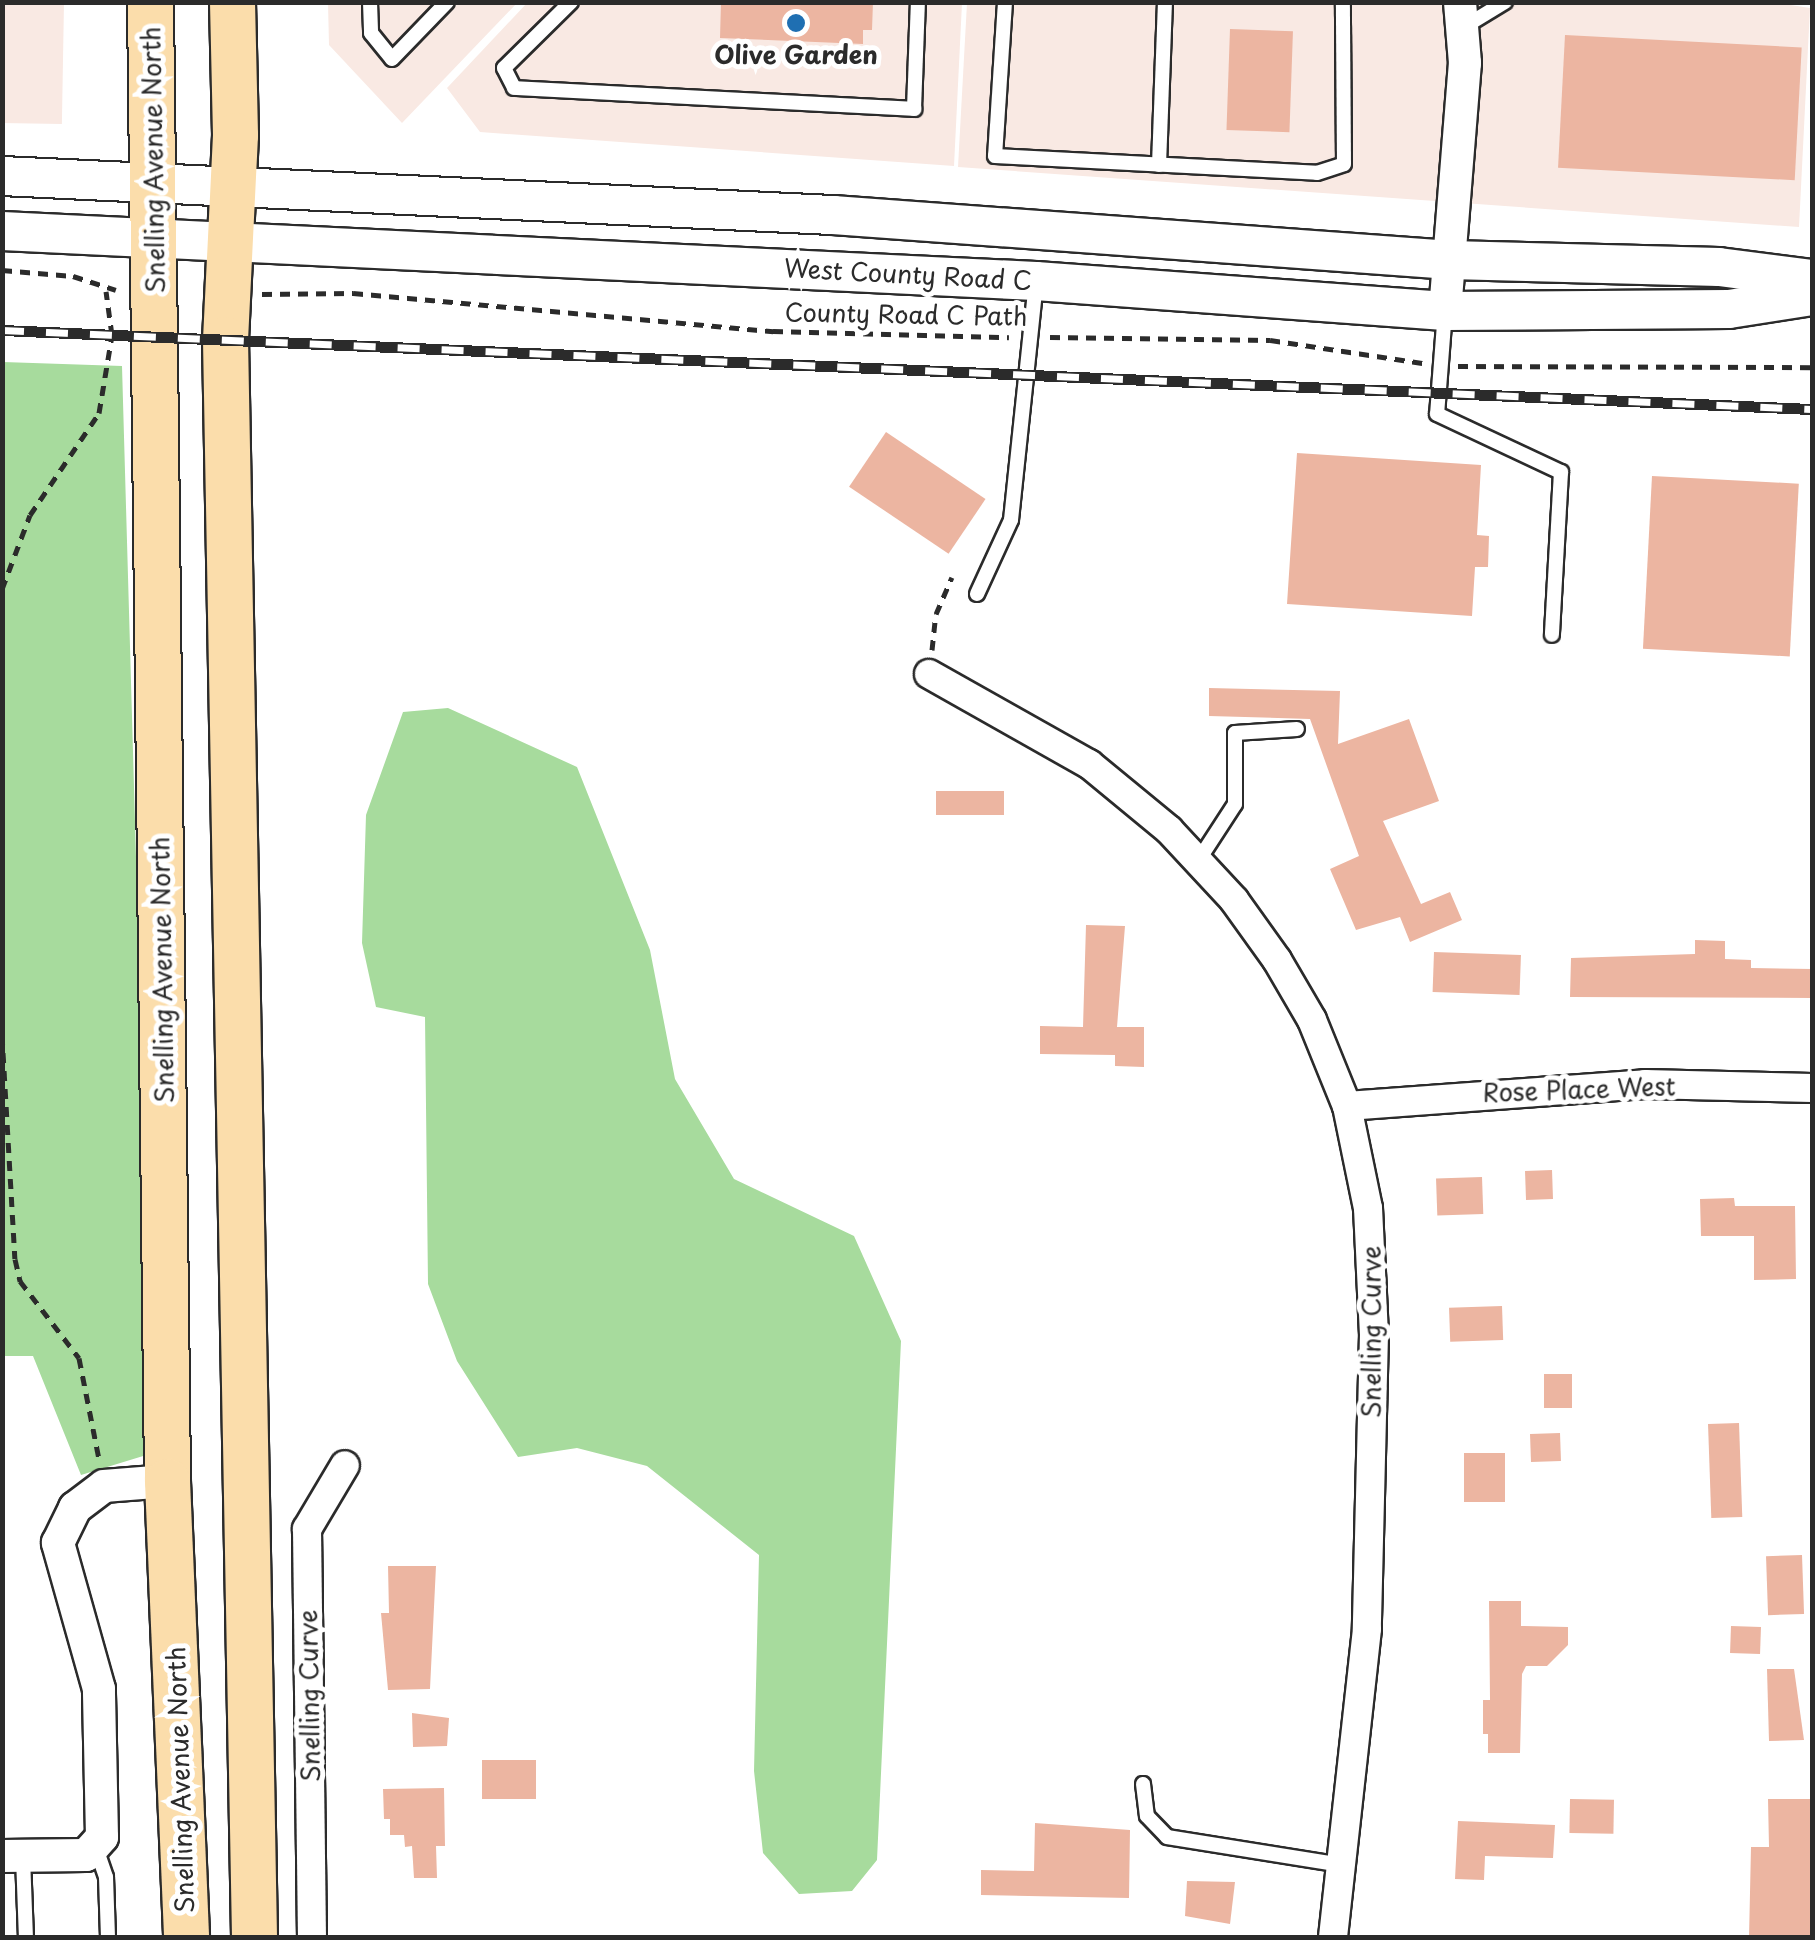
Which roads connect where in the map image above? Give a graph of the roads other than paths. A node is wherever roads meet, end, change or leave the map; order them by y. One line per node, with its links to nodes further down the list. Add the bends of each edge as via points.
1 (150, 2): 14 (highway, Snelling Avenue North)
2 (232, 2): 15 (highway)
3 (370, 2): 4 (lane, via 371,33 392,59)
4 (447, 2)
5 (571, 2): 6 (lane, via 504,68 514,88 914,108)
6 (918, 2)
7 (1005, 2): 12 (lane, via 995,156)
8 (1166, 2): 12 (lane)
9 (1343, 2): 12 (lane, via 1344,164 1317,173)
10 (1505, 2): 11 (lane)
11 (1462, 15): 20 (street)
12 (1159, 165)
13 (2, 176): 14 (main road, West County Road C)
14 (152, 185): 15 (main road, West County Road C); 18 (highway, Snelling Avenue North)
15 (233, 188): 17 (main road, West County Road C); 19 (highway)
16 (2, 230): 18 (main road, West County Road C)
17 (1097, 234): 20 (main road, West County Road C); 22 (main road, via 1060,253)
18 (154, 239): 19 (main road, West County Road C); 33 (highway, Snelling Avenue North)
19 (230, 241): 22 (main road, West County Road C); 41 (highway)
20 (1450, 260): 21 (main road, West County Road C, via 1719,268); 24 (street)
21 (1812, 279)
22 (1036, 281): 24 (main road, West County Road C); 25 (lane, via 1011,520)
23 (1812, 296): 24 (main road, West County Road C, via 1729,309)
24 (1445, 311): 26 (lane, via 1437,414 1561,472)
25 (977, 594)
26 (1552, 635)
27 (929, 674): 29 (street, Snelling Curve, via 1089,764)
28 (1297, 729): 29 (lane, via 1235,733 1236,804)
29 (1198, 861): 31 (street, Snelling Curve, via 1278,960 1312,1020)
30 (1812, 1088): 31 (street, Rose Place West, via 1646,1084)
31 (1347, 1106): 37 (street, Snelling Curve, via 1374,1274 1367,1629)
32 (345, 1464): 42 (street, Snelling Curve, via 307,1530)
33 (167, 1481): 35 (street, via 104,1486 76,1508 58,1543 100,1689 103,1827); 40 (highway, Snelling Avenue North)
34 (1143, 1784): 37 (lane, via 1147,1816 1167,1837)
35 (96, 1848): 36 (street, via 86,1856); 39 (lane, via 106,1876)
36 (13, 1856): 38 (lane)
37 (1343, 1865): 43 (street, Snelling Curve)
38 (26, 1938)
39 (108, 1938)
40 (186, 1938)
41 (254, 1938)
42 (312, 1938)
43 (1333, 1938)

